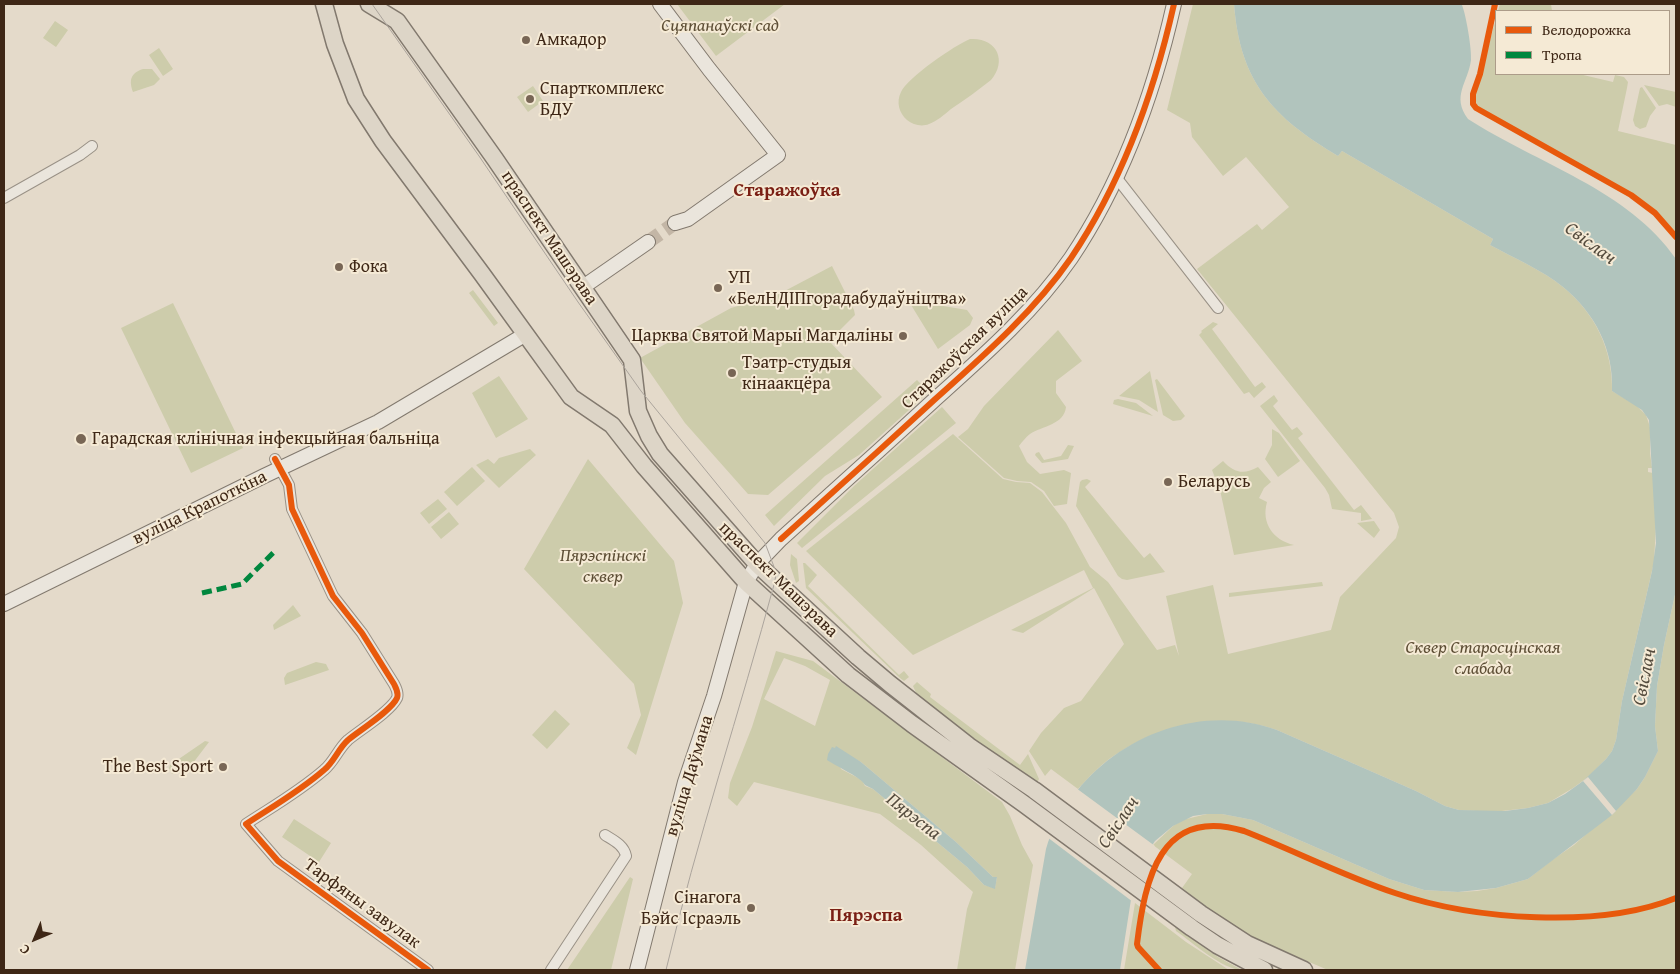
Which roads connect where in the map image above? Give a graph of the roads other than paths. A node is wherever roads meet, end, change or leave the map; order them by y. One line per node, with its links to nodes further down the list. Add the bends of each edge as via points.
1 (324, 4): 12 (main road, праспект Машэрава, via 356,99 383,141)
2 (369, 4): 10 (main road, праспект Машэрава, via 397,21)
3 (660, 4): 8 (main road, via 778,155 688,219)
4 (1174, 4): 6 (main road, Старажоўская вуліца, via 1145,106)
5 (92, 146): 7 (street)
6 (1116, 177): 11 (street); 14 (main road, Старажоўская вуліца, via 1070,260 1026,312 984,356)
7 (4, 198)
8 (675, 223)
9 (648, 242): 10 (main road)
10 (583, 287): 14 (main road, праспект Машэрава, via 632,360 638,411 660,454)
11 (1218, 308)
12 (526, 334): 13 (main road, вуліца Крапоткіна, via 378,422); 15 (main road, праспект Машэрава, via 571,397 612,425)
13 (278, 463): 16 (main road, вуліца Крапоткіна); 19 (street, Тарфяны завулак, via 289,485 292,509 333,596 362,632 398,692 389,708 347,741 325,770 246,824 278,861)
14 (757, 564): 15 (main road, Старажоўская вуліца); 17 (main road, праспект Машэрава)
15 (746, 582): 17 (main road, праспект Машэрава, via 848,675 912,724); 21 (main road, вуліца Даўмана, via 714,696 685,782)
16 (4, 604)
17 (980, 764): 22 (main road, праспект Машэрава, via 1024,804 1166,910 1217,945); 23 (main road, праспект Машэрава, via 1034,790 1201,914 1248,944)
18 (605, 835): 20 (street, via 621,846 626,856)
19 (428, 970)
20 (551, 970)
21 (637, 970)
22 (1264, 970)
23 (1304, 970)

